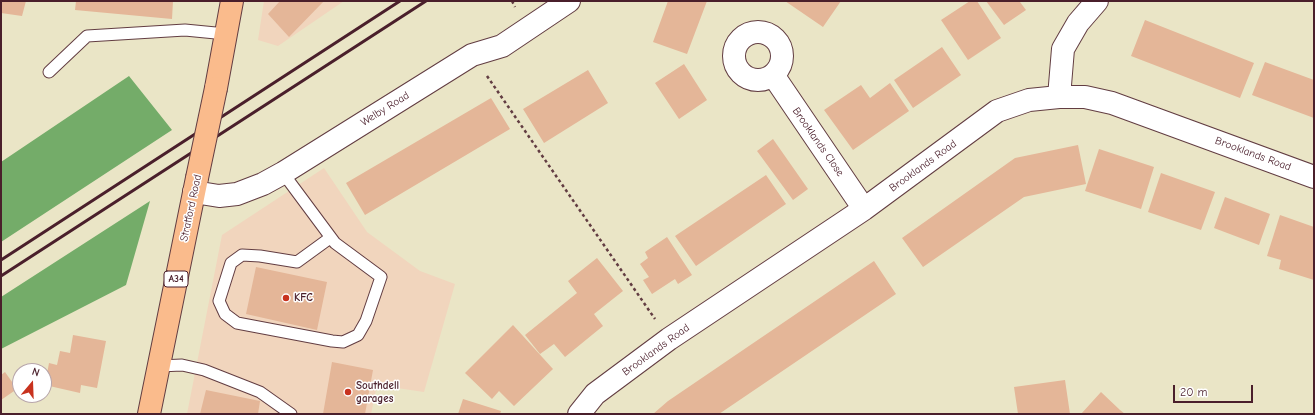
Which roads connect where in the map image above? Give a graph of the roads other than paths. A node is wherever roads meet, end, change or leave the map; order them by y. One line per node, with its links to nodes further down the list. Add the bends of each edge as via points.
1 (232, 1): 4 (highway, Stratford Road / A34)
2 (569, 1): 8 (street, Welby Road, via 502,46 472,55)
3 (1098, 1): 7 (street, via 1078,23 1063,49)
4 (226, 34): 5 (lane, via 185,30 87,36); 10 (highway, Stratford Road / A34, bridge)
5 (49, 72)
6 (773, 75): 11 (street, Brooklands Close)
7 (1059, 97): 9 (street, Brooklands Road, via 1085,97 1112,103); 11 (street, Brooklands Road, via 1029,100 997,111)
8 (284, 173): 10 (street, Welby Road, via 237,194 219,196); 12 (lane)
9 (1314, 177)
10 (195, 185): 13 (highway, Stratford Road / A34)
11 (864, 209): 16 (street, Brooklands Road, via 669,339 595,394)
12 (330, 238): 12 (lane, via 381,277 366,322 358,335 343,342 332,341 237,323 225,314 220,301 231,264 242,255 297,262)
13 (159, 366): 14 (highway, Stratford Road / A34); 15 (lane, via 182,365 204,370 260,392)
14 (149, 414)
15 (290, 414)
16 (579, 414)

